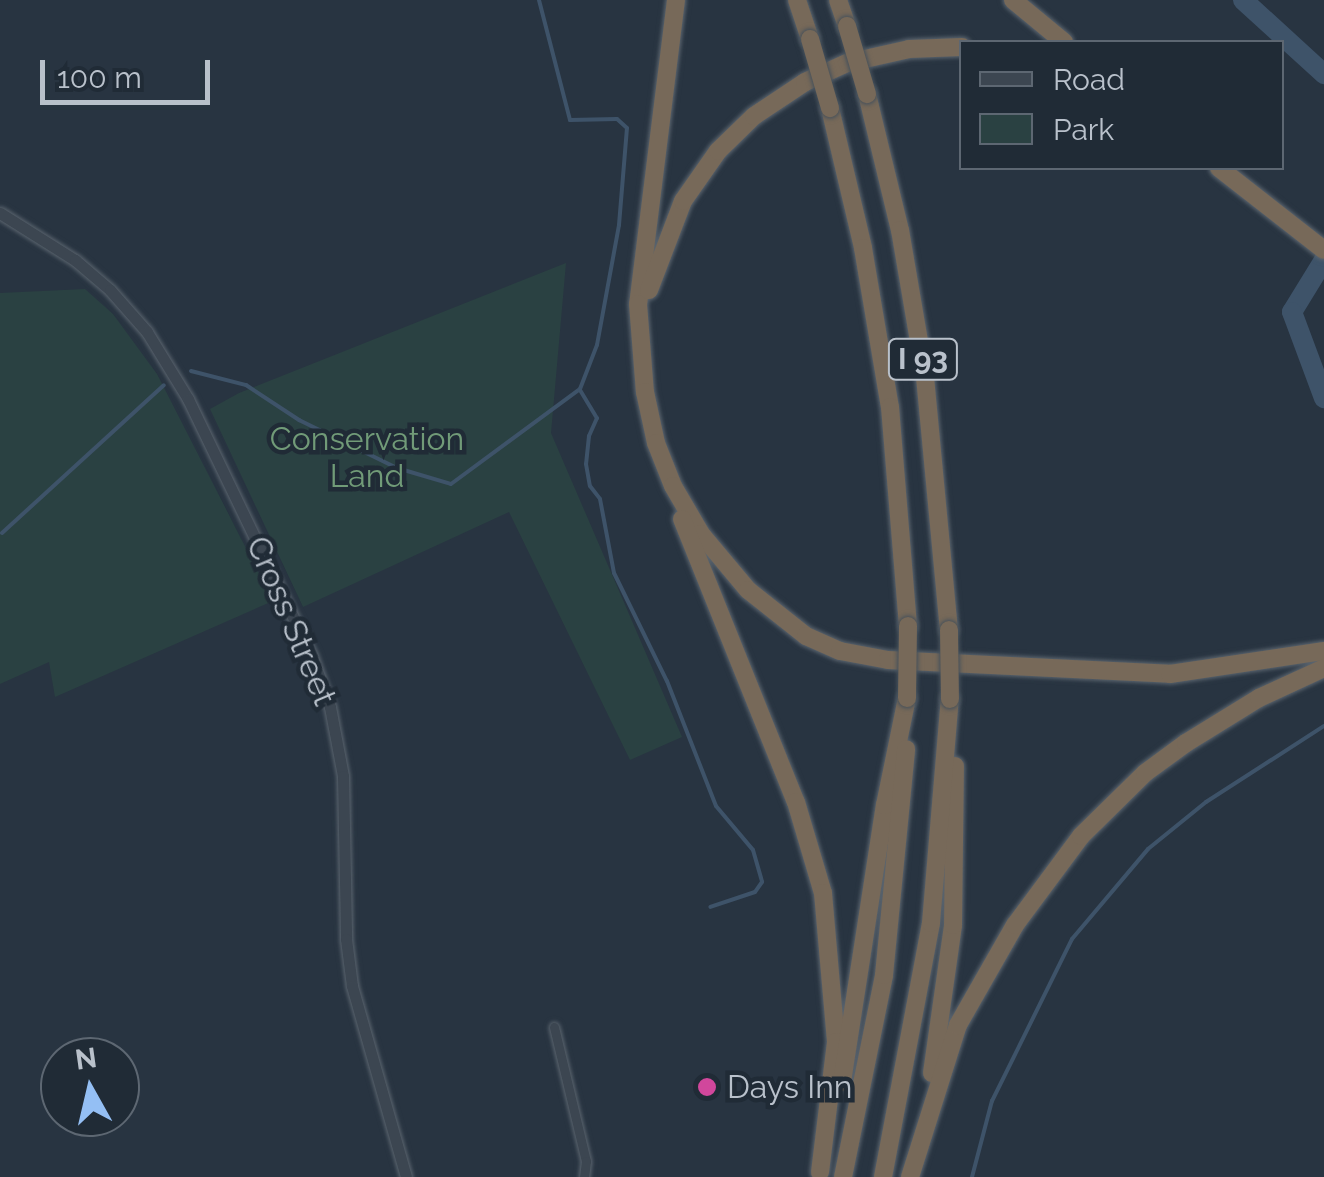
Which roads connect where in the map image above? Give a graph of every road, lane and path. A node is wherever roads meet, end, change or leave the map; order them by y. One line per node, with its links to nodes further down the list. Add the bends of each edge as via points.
1 (676, 0): 10 (highway, via 638,304)
2 (797, 0): 14 (highway, I 93, bridge, via 860,232 887,388 900,495)
3 (838, 0): 15 (highway, I 93, bridge, via 900,230 926,377)
4 (1012, 0): 5 (highway)
5 (1062, 40)
6 (959, 48): 10 (highway, via 889,52 832,69 774,100 732,136 671,223 652,277)
7 (1223, 170): 9 (highway)
8 (0, 212): 19 (street, Cross Street, via 101,282 155,344 312,658 341,755 352,986)
9 (1321, 248)
10 (642, 345): 11 (highway, via 646,404)
11 (666, 471): 12 (highway, via 701,534 762,604 806,636 858,656 1140,674 1198,672); 18 (highway, via 796,802 822,892 836,1042)
12 (1324, 651)
13 (1324, 668): 17 (highway, via 1186,743 1081,836 1015,924 958,1025)
14 (907, 698): 18 (highway, via 849,1052); 21 (highway, I 93, via 890,936)
15 (950, 699): 17 (highway, via 957,808 952,925); 22 (highway, I 93, via 931,922)
16 (554, 1028): 20 (street, via 586,1160)
17 (923, 1128): 23 (highway)
18 (820, 1174)
19 (406, 1177)
20 (584, 1177)
21 (843, 1177)
22 (883, 1177)
23 (910, 1177)

